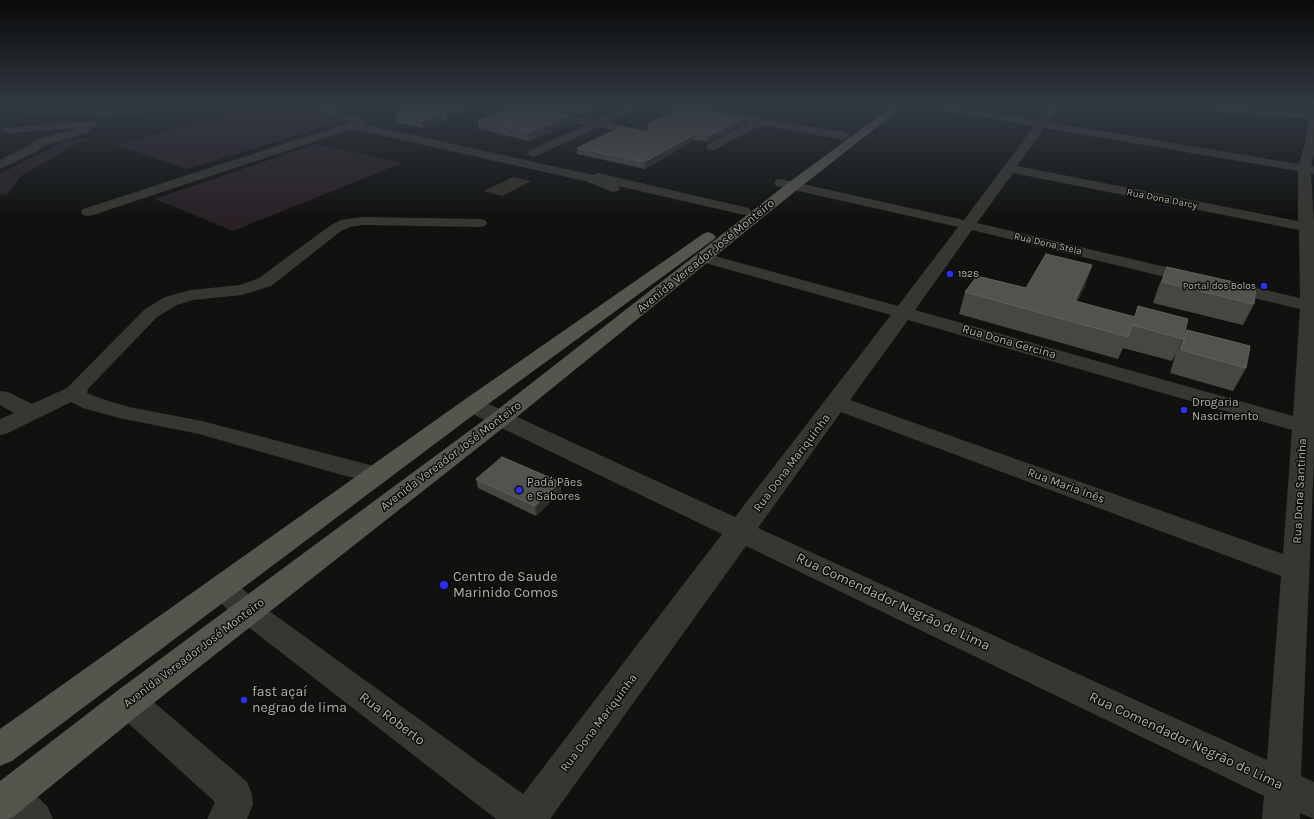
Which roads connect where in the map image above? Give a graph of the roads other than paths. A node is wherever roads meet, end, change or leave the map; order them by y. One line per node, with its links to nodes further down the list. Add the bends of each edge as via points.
1 (39, 143): 13 (street)
2 (294, 143): 23 (street)
3 (433, 143): 20 (street, via 589,178)
4 (467, 143): 18 (street)
5 (555, 143): 18 (street, via 534,153)
6 (719, 143): 12 (street)
7 (836, 143): 19 (main road, Avenida Vereador José Monteiro)
8 (846, 143): 19 (main road, Avenida Vereador José Monteiro)
9 (1027, 143): 16 (street, Rua Dona Mariquinha)
10 (1187, 143): 17 (street)
11 (1312, 143): 17 (street, Rua Dona Santinha)
12 (712, 147)
13 (34, 148): 14 (street); 15 (street)
14 (0, 152)
15 (0, 165)
16 (1009, 168): 26 (street, Rua Dona Mariquinha); 27 (street, Rua Dona Darcy)
17 (1309, 169): 27 (street, Rua Dona Santinha)
18 (653, 184): 22 (street)
19 (787, 185): 22 (main road, Avenida Vereador José Monteiro); 26 (street, Rua Dona Stela); 28 (main road, Avenida Vereador José Monteiro)
20 (613, 188)
21 (664, 206): 24 (street)
22 (749, 207): 34 (main road, Avenida Vereador José Monteiro)
23 (88, 212)
24 (714, 218)
25 (480, 223): 31 (street, via 346,223 265,282 242,290 191,295 171,301 151,313 78,387)
26 (968, 225): 29 (street, Rua Dona Stela); 30 (street, Rua Dona Mariquinha)
27 (1311, 229): 29 (street, Rua Dona Santinha)
28 (704, 258): 30 (street, Rua Dona Gercina); 36 (main road, Avenida Vereador José Monteiro)
29 (1311, 306): 37 (street, Rua Dona Santinha)
30 (904, 313): 33 (street, Rua Dona Mariquinha); 37 (street, Rua Dona Gercina)
31 (77, 391): 35 (street); 39 (street, via 75,396 91,403 202,428 342,468)
32 (0, 397): 35 (street)
33 (836, 403): 40 (street, Rua Dona Mariquinha); 41 (street, Rua Maria Inês)
34 (472, 405): 36 (street, Rua Comendador Negrão de Lima); 39 (main road, Avenida Vereador José Monteiro)
35 (32, 413): 38 (street)
36 (500, 419): 40 (street, Rua Comendador Negrão de Lima); 43 (main road, Avenida Vereador José Monteiro)
37 (1309, 427): 41 (street, Rua Dona Santinha)
38 (0, 428)
39 (376, 475): 42 (main road, Avenida Vereador José Monteiro)
40 (741, 531): 47 (street, Rua Comendador Negrão de Lima); 50 (street, Rua Dona Mariquinha)
41 (1295, 570): 47 (street, Rua Dona Santinha)
42 (222, 586): 43 (street, Rua Roberto); 45 (main road, Avenida Vereador José Monteiro)
43 (248, 611): 44 (main road, Avenida Vereador José Monteiro); 50 (street, Rua Roberto)
44 (129, 702): 48 (main road, Avenida Vereador José Monteiro); 49 (street, via 234,795 235,804)
45 (0, 749)
46 (1314, 801): 47 (street, Rua Comendador Negrão de Lima)
47 (1282, 802)
48 (15, 806)
49 (226, 819)
50 (527, 819)

